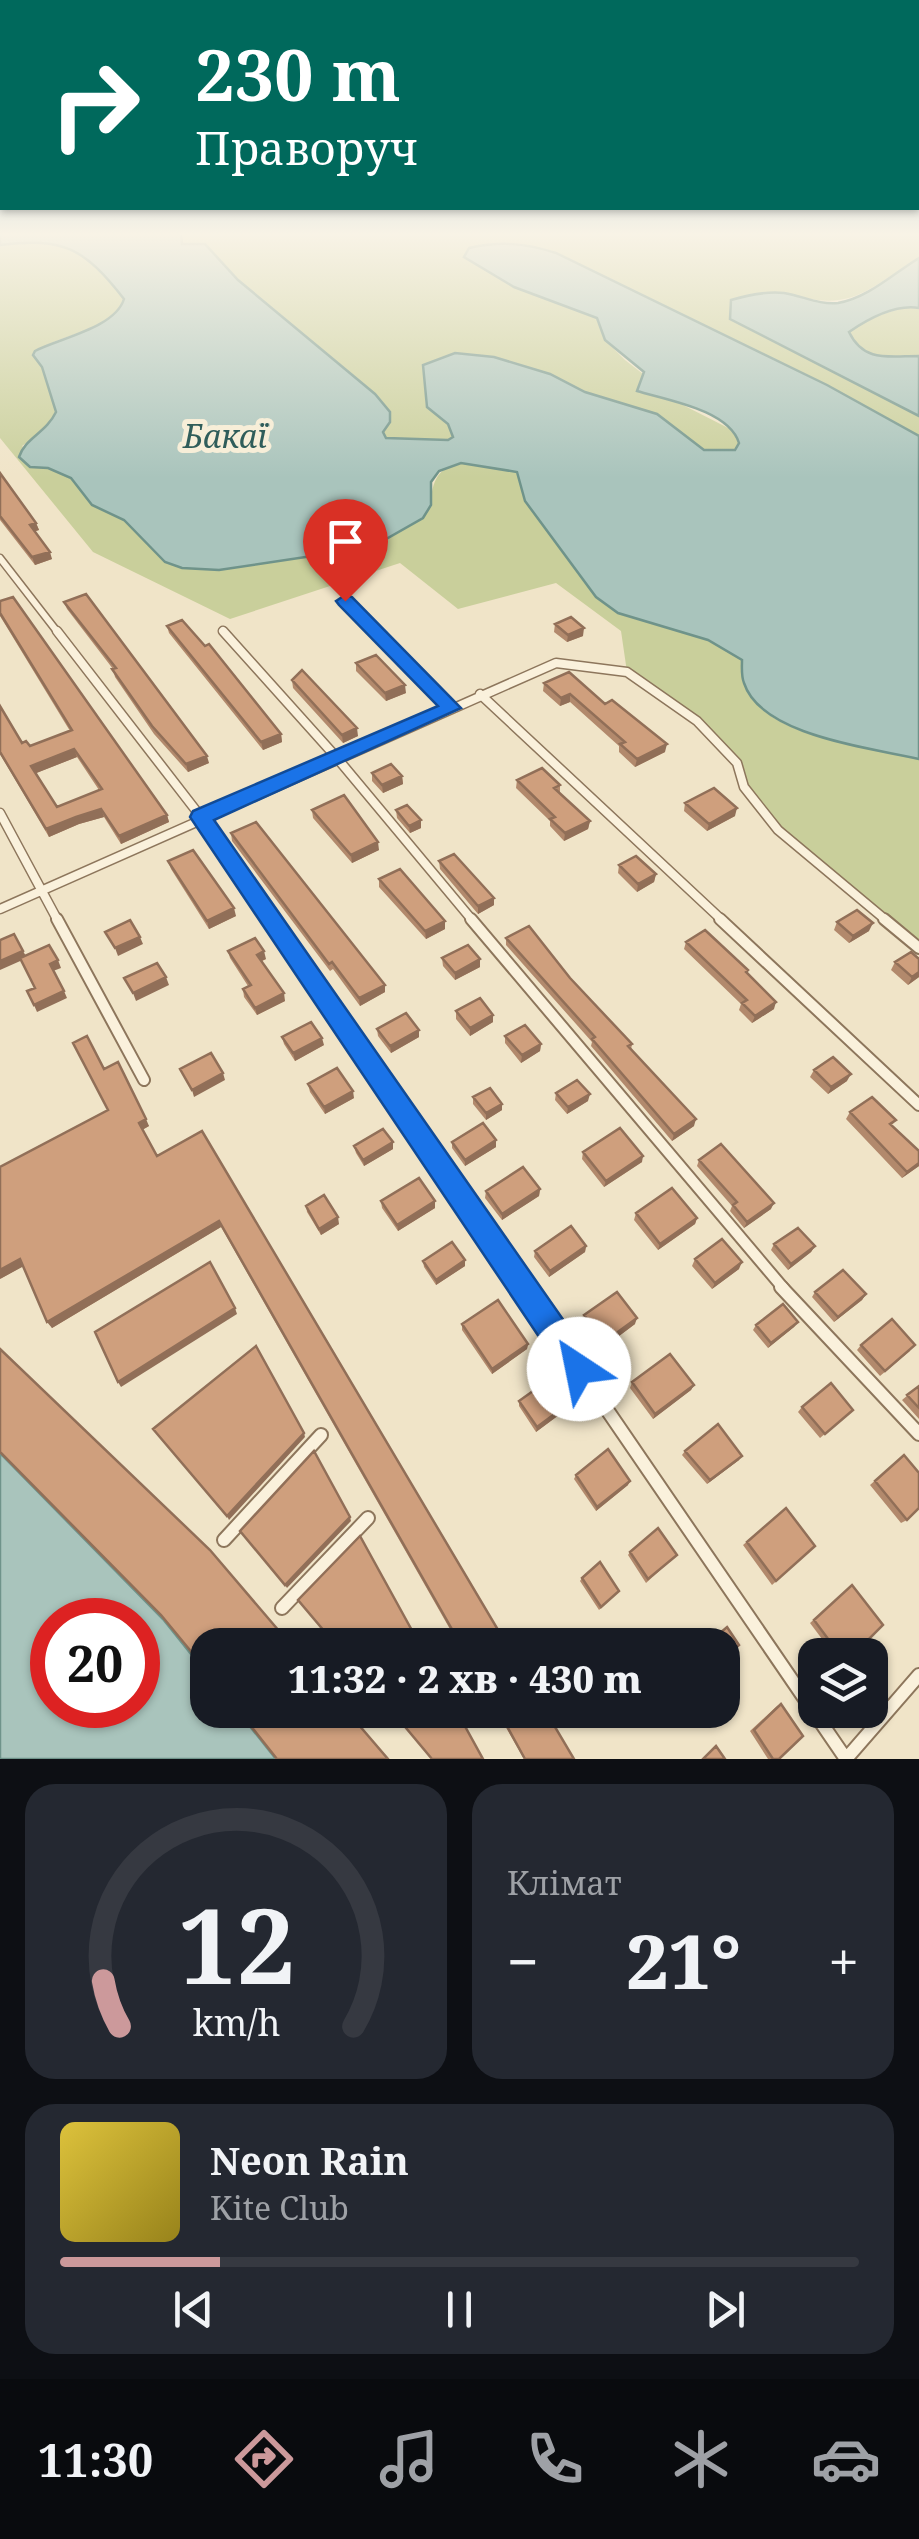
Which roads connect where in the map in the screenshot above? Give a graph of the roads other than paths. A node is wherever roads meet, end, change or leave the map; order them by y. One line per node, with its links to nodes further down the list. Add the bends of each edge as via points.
1 (0, 558): 8 (lane)
2 (345, 601): 5 (lane)
3 (223, 630): 6 (lane)
4 (480, 694): 5 (lane); 11 (lane, via 556,663 642,680 722,743 744,787 778,830); 13 (lane)
5 (451, 708): 6 (lane)
6 (336, 758): 8 (lane); 14 (lane, via 745,1248)
7 (0, 813): 9 (lane)
8 (201, 817): 9 (lane); 20 (lane)
9 (43, 890): 10 (lane); 12 (lane)
10 (0, 909)
11 (919, 948)
12 (144, 1080)
13 (919, 1105)
14 (919, 1434)
15 (321, 1435): 17 (lane)
16 (368, 1518): 18 (lane)
17 (224, 1540)
18 (282, 1608)
19 (919, 1675): 20 (lane)
20 (846, 1759)

